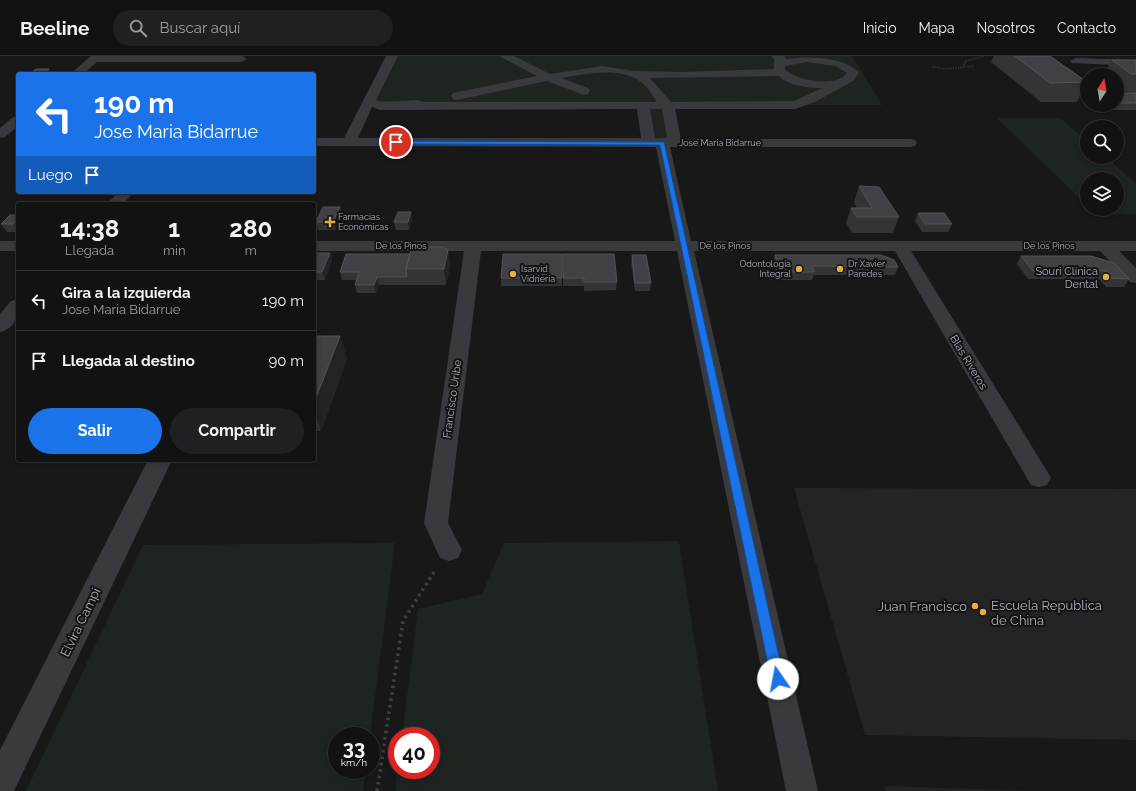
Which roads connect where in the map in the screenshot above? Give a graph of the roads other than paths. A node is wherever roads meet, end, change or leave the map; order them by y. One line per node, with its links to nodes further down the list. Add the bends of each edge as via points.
1 (392, 56): 20 (street)
2 (505, 56): 15 (street)
3 (1040, 56): 17 (street)
4 (97, 57): 5 (street); 12 (street)
5 (242, 57): 11 (street)
6 (628, 58): 13 (street, via 626,63)
7 (826, 58): 10 (street, via 793,59); 16 (street, via 844,65 853,73 852,78)
8 (1076, 61): 9 (street)
9 (1136, 63)
10 (780, 64): 14 (street); 16 (street, via 795,80 817,85)
11 (233, 69)
12 (78, 72)
13 (630, 74): 14 (street); 15 (street, via 591,70); 19 (street, via 645,80)
14 (684, 76): 19 (street, via 667,81)
15 (549, 78): 18 (street); 22 (street)
16 (839, 84): 21 (street, via 795,105)
17 (1080, 85)
18 (584, 91)
19 (657, 92): 21 (street, via 660,99)
20 (371, 97): 22 (street, via 380,106); 27 (street)
21 (668, 105): 23 (street); 28 (street)
22 (404, 106): 23 (street)
23 (643, 106): 28 (street)
24 (16, 122): 25 (street)
25 (0, 134)
26 (316, 142): 27 (street, Jose Maria Bidarrue)
27 (349, 142): 28 (street, Jose Maria Bidarrue)
28 (662, 143): 29 (street, Jose Maria Bidarrue); 36 (street)
29 (910, 143)
30 (124, 194): 31 (street)
31 (117, 202)
32 (0, 246): 33 (street)
33 (16, 246)
34 (316, 246): 35 (street, De los Pinos)
35 (473, 246): 36 (street, De los Pinos); 45 (street, Francisco Uribe, via 436,523)
36 (684, 246): 37 (street, De los Pinos); 47 (street)
37 (900, 246): 38 (street, De los Pinos); 44 (street, Blas Riveros)
38 (1105, 246): 39 (street, De los Pinos); 40 (street)
39 (1136, 246)
40 (1136, 278)
41 (16, 307): 42 (street)
42 (0, 326)
43 (159, 462): 46 (street, Elvira Campi)
44 (1039, 478)
45 (448, 550)
46 (0, 784)
47 (802, 791)

